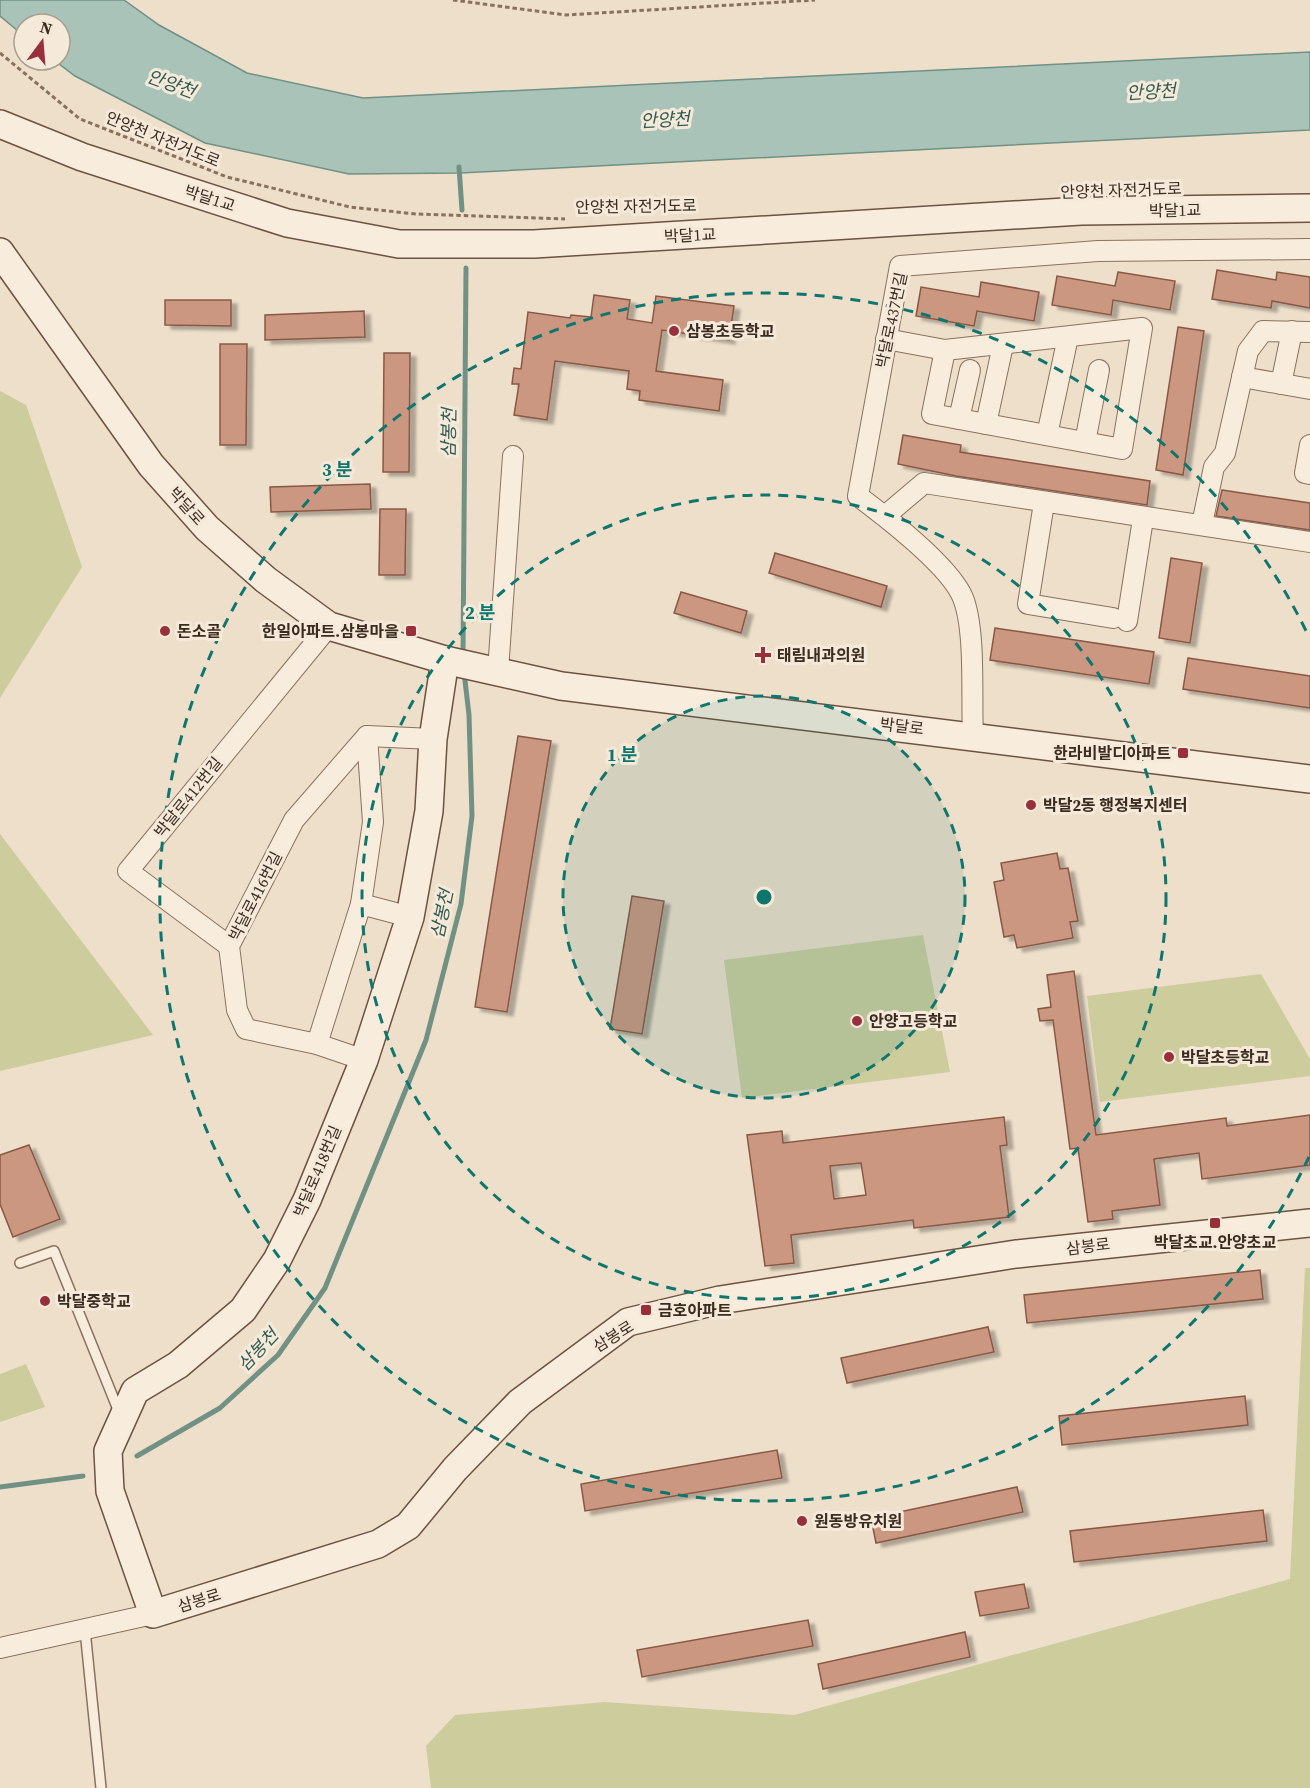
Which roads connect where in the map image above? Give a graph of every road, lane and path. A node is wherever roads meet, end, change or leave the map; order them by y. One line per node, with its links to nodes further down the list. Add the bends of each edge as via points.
1 (453, 0): 2 (path, via 566,15)
2 (815, 0)
3 (0, 53): 6 (path, 안양천 자전거도로, via 80,119 227,177 350,207 416,214)
4 (0, 124): 5 (street, 박달1교, via 82,157 287,223 399,244 534,244 1080,211)
5 (1310, 208)
6 (565, 219)
7 (1310, 249): 11 (street, 박달로437번길, via 1098,250 900,266)
8 (0, 252): 31 (street, 박달로, via 157,472 207,528 266,580)
9 (1301, 331): 16 (street, via 1263,331 1248,351); 17 (street)
10 (1068, 337): 12 (street); 21 (street); 22 (street, via 1142,328 1122,449)
11 (886, 339): 13 (street); 27 (street, 박달로437번길, via 858,496)
12 (1003, 345): 13 (street); 20 (street)
13 (945, 350): 19 (street, via 932,414)
14 (970, 370): 19 (street)
15 (1099, 370): 22 (street)
16 (1242, 377): 17 (street); 29 (street, via 1225,453 1214,467)
17 (1281, 384): 18 (street)
18 (1310, 389)
19 (959, 419): 20 (street)
20 (986, 424): 21 (street)
21 (1047, 435): 22 (street)
22 (1085, 442)
23 (1310, 445): 25 (street, via 1305,474)
24 (513, 456): 33 (street)
25 (1310, 474)
26 (1044, 503): 27 (street, via 924,483); 28 (street); 28 (street, via 1028,604 1120,619)
27 (885, 516): 34 (street, 박달로437번길, via 949,575 963,597 969,626)
28 (1143, 519): 29 (street)
29 (1202, 524): 30 (street)
30 (1310, 542)
31 (329, 626): 32 (street, 박달로); 40 (street, 박달로412번길, via 128,871)
32 (449, 661): 33 (street, 박달로); 36 (street, 박달로418번길)
33 (496, 671): 34 (street, 박달로, via 561,686)
34 (973, 735): 37 (street, 박달로)
35 (367, 736): 36 (street); 38 (street, via 373,822); 40 (street, 박달로416번길, via 294,820)
36 (433, 739): 39 (street, 박달로418번길, via 429,811)
37 (1310, 779)
38 (361, 904): 39 (street); 41 (street)
39 (410, 917): 42 (street, 박달로418번길)
40 (229, 946): 41 (street, 박달로416번길, via 237,1010 246,1029)
41 (317, 1044): 42 (street, 박달로416번길)
42 (364, 1060): 45 (street, 박달로418번길, via 307,1200 277,1260 243,1310 178,1365 135,1391)
43 (1310, 1223): 46 (street, 삼봉로, via 1017,1254 720,1300 628,1322 520,1402 454,1469 408,1526 378,1544)
44 (20, 1263): 45 (lane, via 54,1251)
45 (121, 1417): 46 (street, 박달로418번길, via 108,1451 110,1491)
46 (153, 1614): 47 (street, 삼봉로)
47 (85, 1630): 48 (street, 삼봉로); 49 (lane)
48 (0, 1648)
49 (101, 1788)

